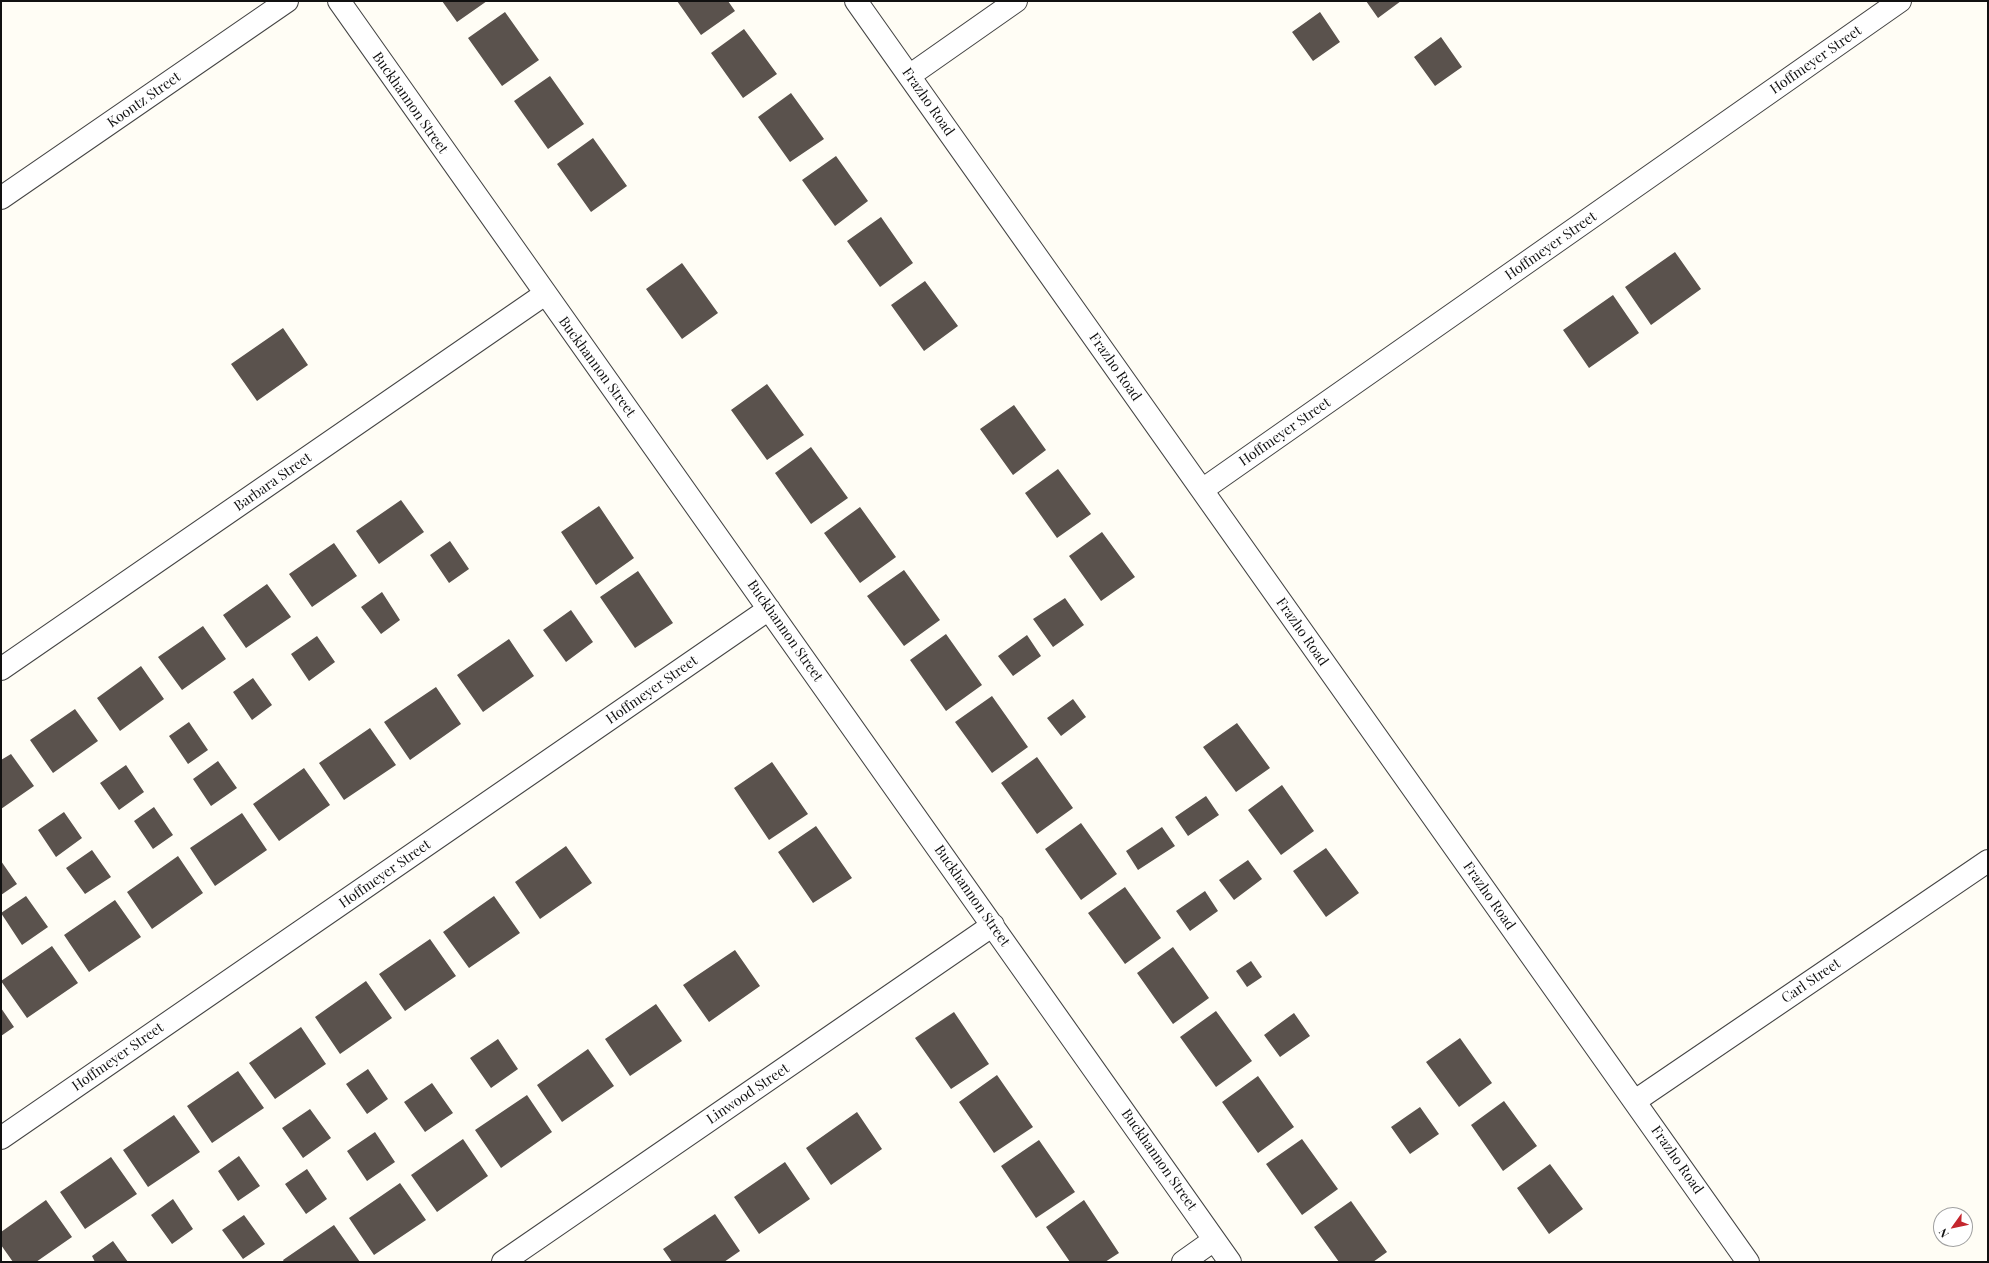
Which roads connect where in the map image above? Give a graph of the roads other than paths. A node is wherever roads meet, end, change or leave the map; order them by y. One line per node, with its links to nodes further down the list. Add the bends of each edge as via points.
1 (287, 1): 7 (street, Koontz Street)
2 (339, 1): 8 (street, Buckhannon Street)
3 (856, 1): 6 (street, Frazho Road)
4 (1016, 1): 6 (street)
5 (1900, 1): 9 (street, Hoffmeyer Street)
6 (909, 76): 9 (street, Frazho Road)
7 (1, 198)
8 (545, 294): 10 (street, Buckhannon Street); 11 (street, Barbara Street)
9 (1202, 490): 14 (street, Frazho Road)
10 (769, 609): 13 (street, Buckhannon Street); 15 (street, Hoffmeyer Street)
11 (1, 669)
12 (1988, 861): 14 (street, Carl Street)
13 (993, 925): 16 (street, Buckhannon Street); 17 (street, Linwood Street)
14 (1635, 1101): 20 (street, Frazho Road)
15 (1, 1138)
16 (1214, 1240): 18 (street); 19 (street, Buckhannon Street)
17 (503, 1262)
18 (1183, 1262)
19 (1230, 1262)
20 (1748, 1262)

